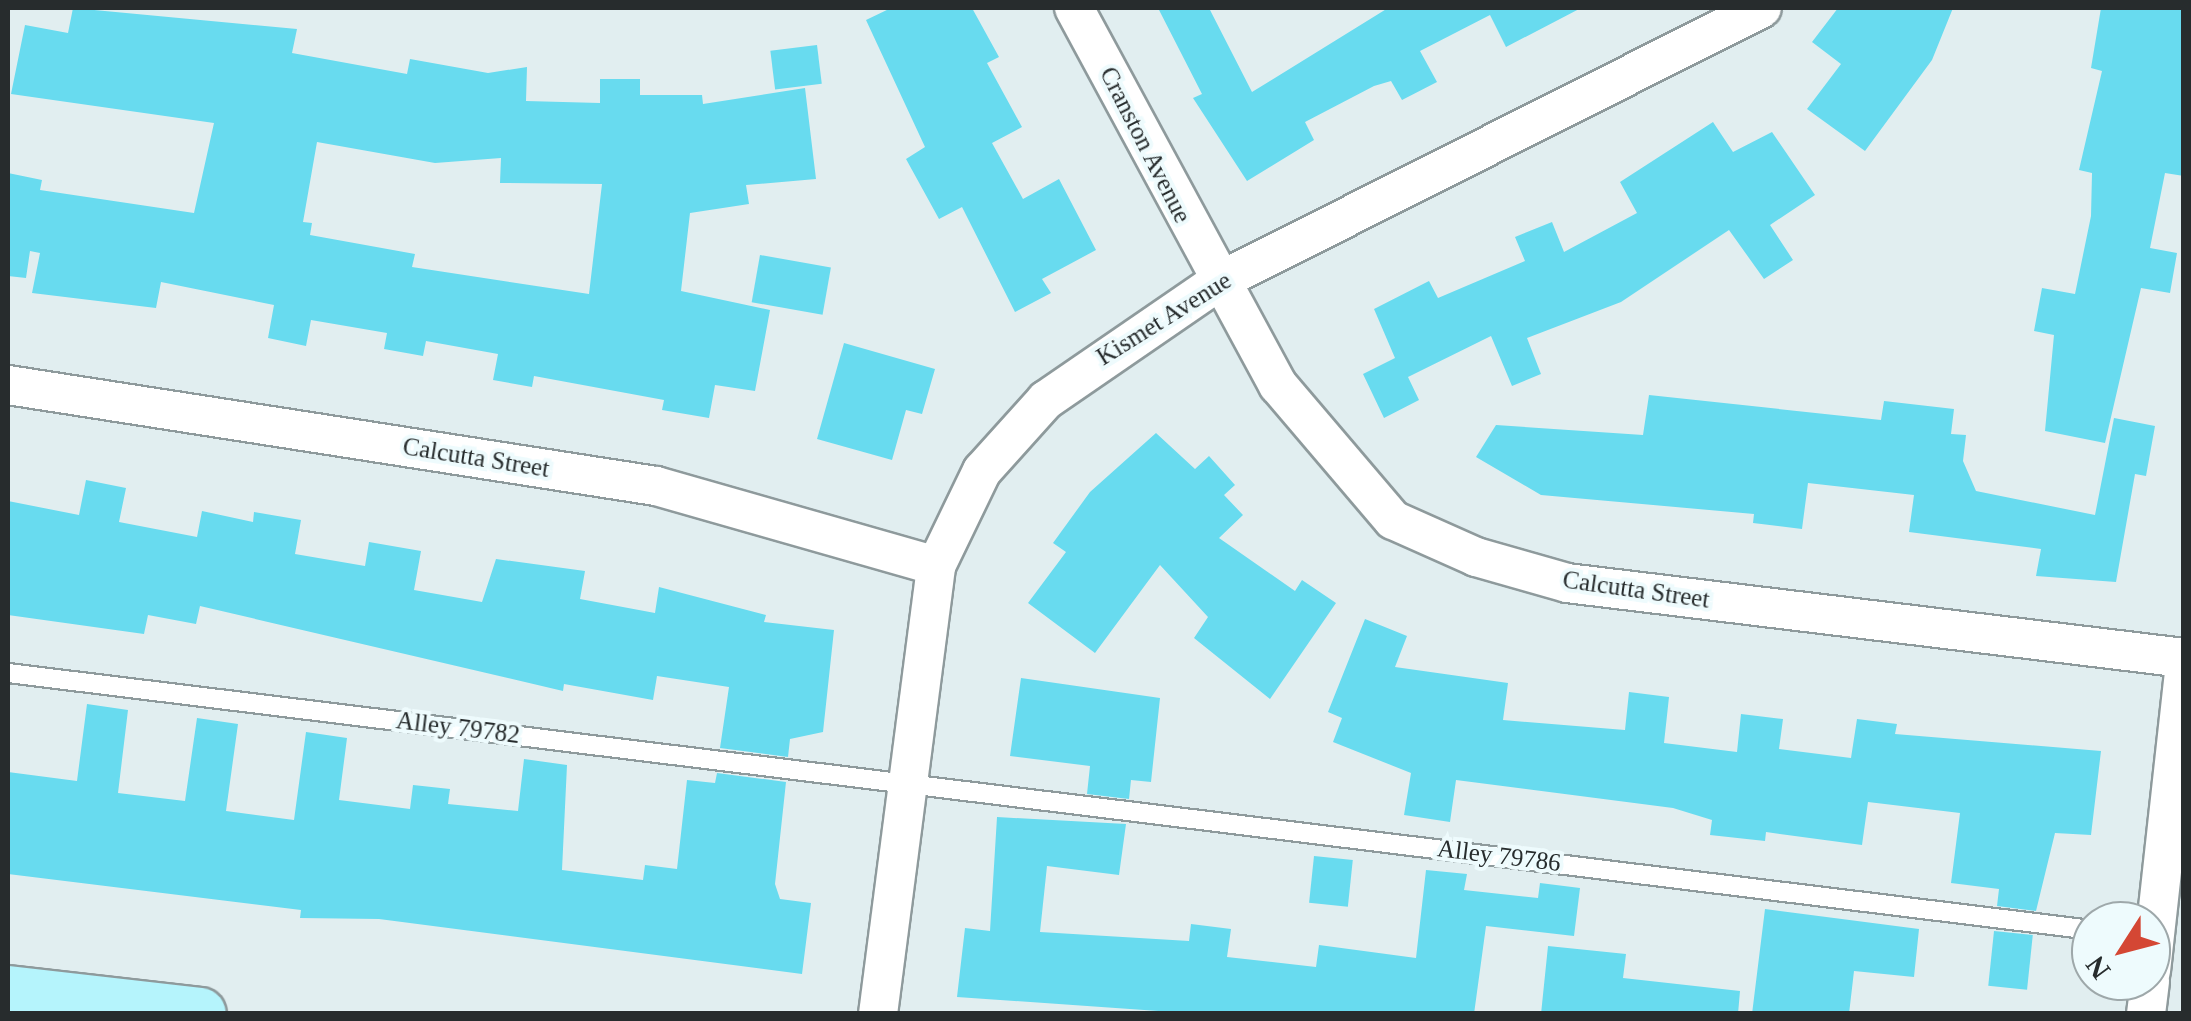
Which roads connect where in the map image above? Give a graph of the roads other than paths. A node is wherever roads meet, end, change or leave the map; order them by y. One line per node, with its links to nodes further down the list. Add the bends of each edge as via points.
1 (1074, 8): 3 (street, Cranston Avenue)
2 (1762, 8): 3 (street, Kismet Avenue)
3 (1216, 283): 5 (street, Kismet Avenue, via 1046,400 982,472); 6 (street, Calcutta Street, via 1278,385 1345,470 1394,520 1476,557 1566,582)
4 (8, 385): 5 (street, Calcutta Street, via 656,486)
5 (936, 566): 9 (street, Kismet Avenue)
6 (2184, 658)
7 (2184, 671): 10 (street)
8 (8, 674): 9 (lane, Alley 79782)
9 (908, 783): 11 (lane, Alley 79786); 15 (street, Kismet Avenue)
10 (2158, 901)
11 (2071, 928)
12 (8, 992): 13 (main road)
13 (68, 1006): 14 (main road)
14 (200, 1014)
15 (878, 1014)

